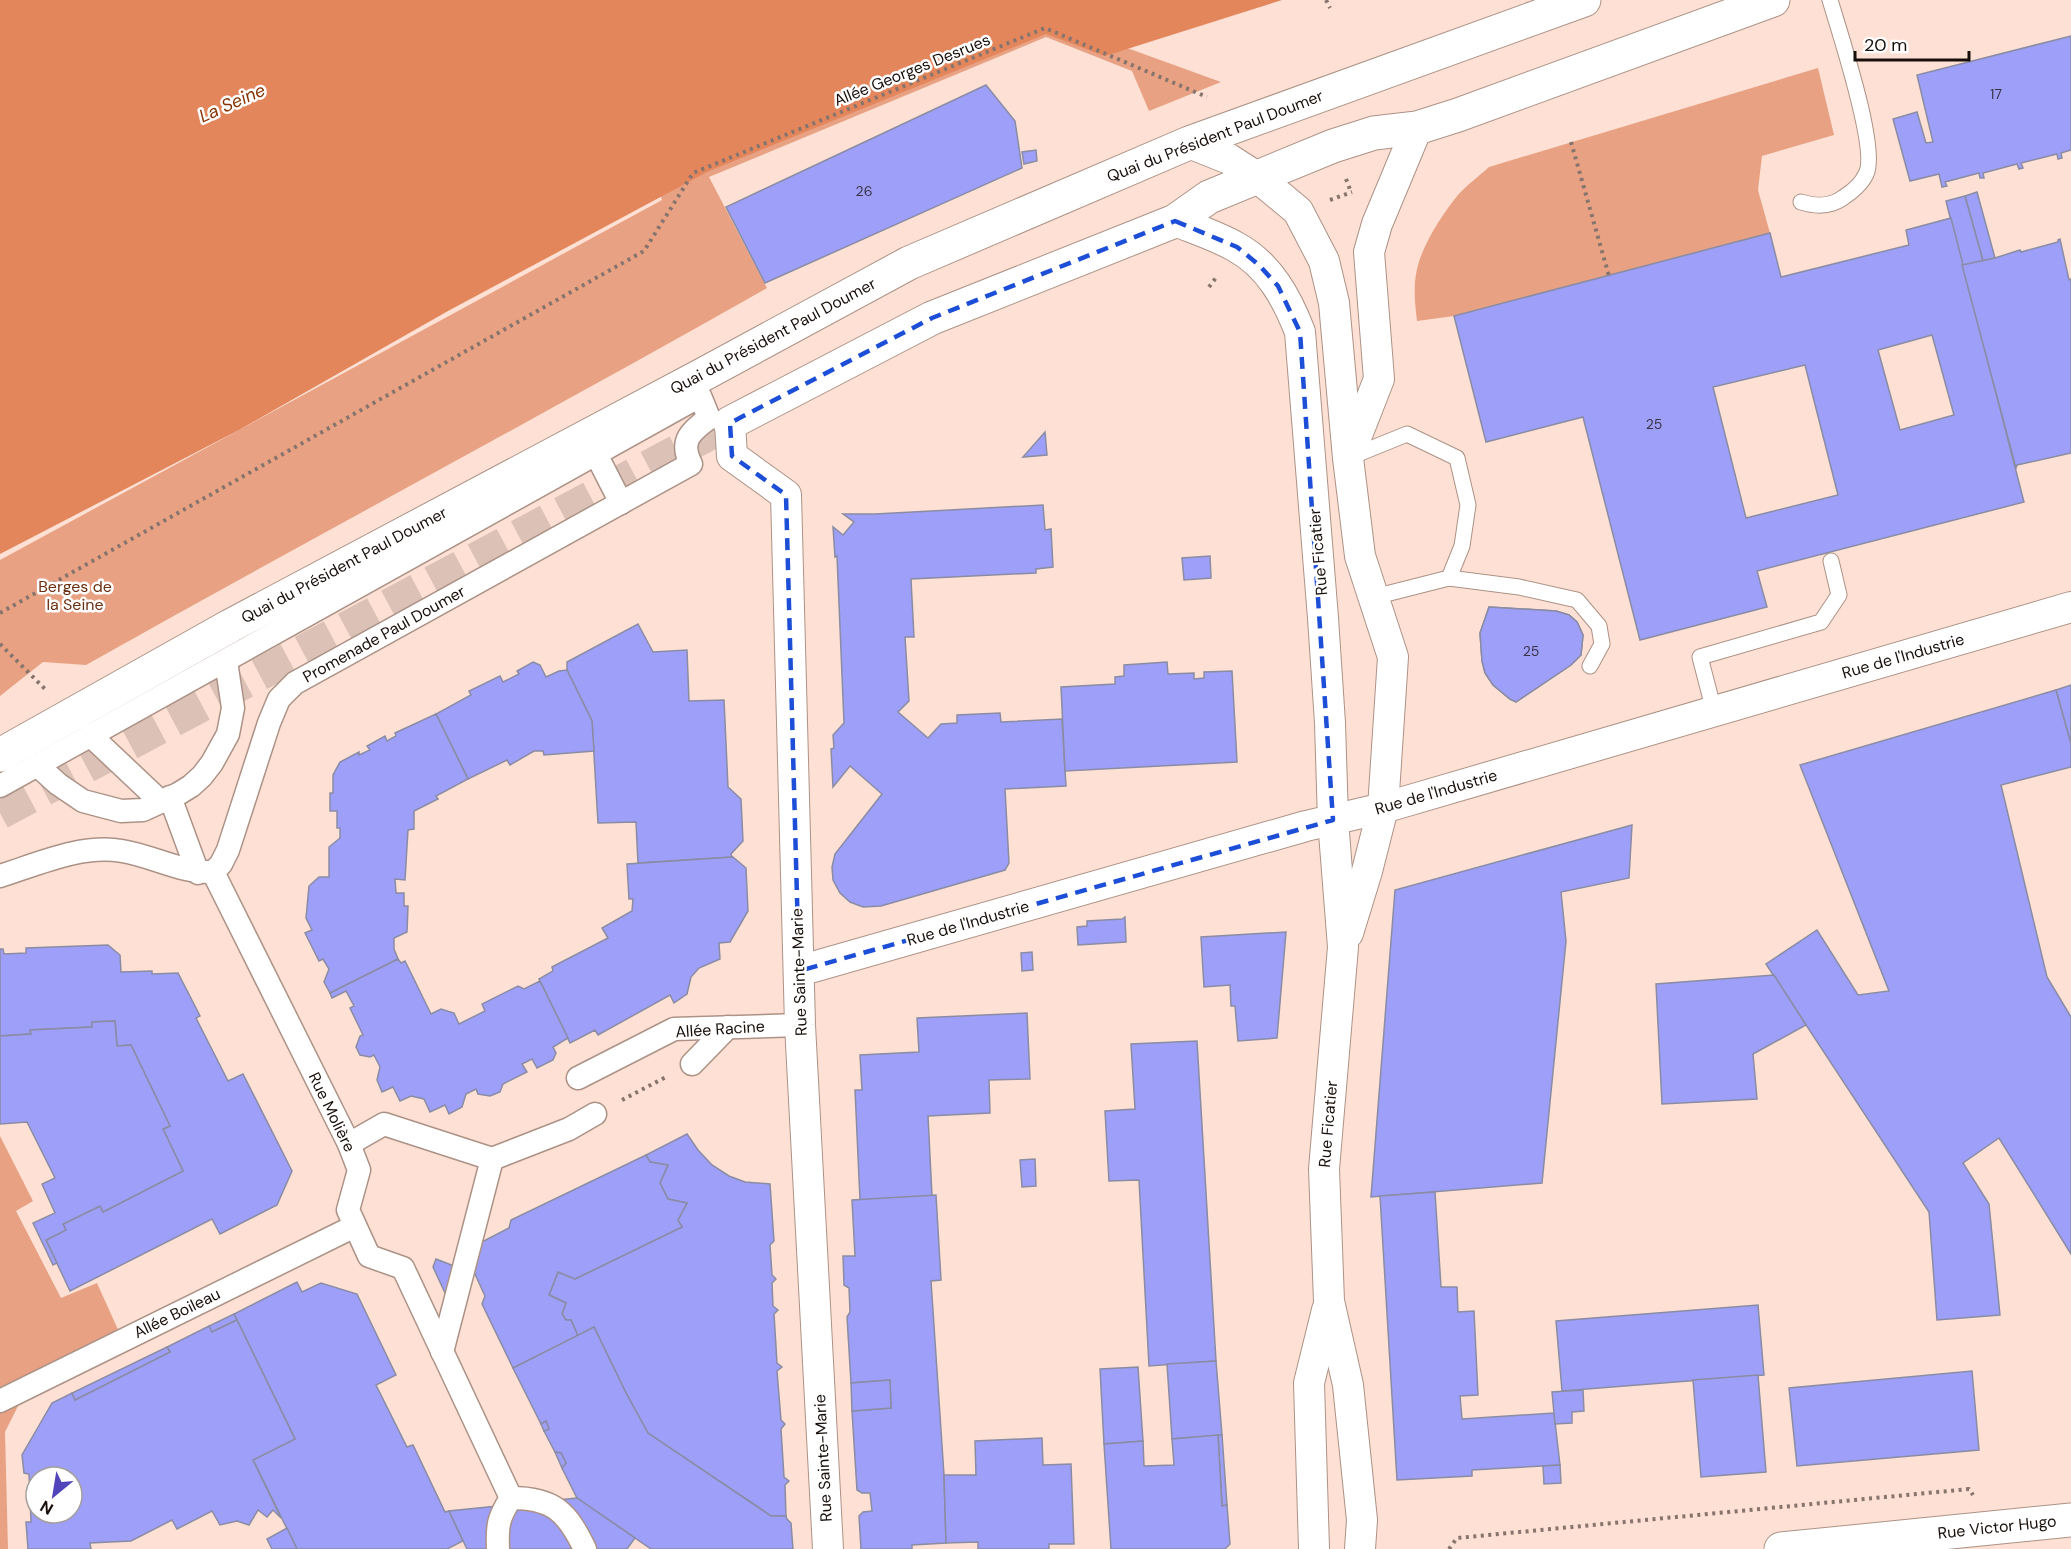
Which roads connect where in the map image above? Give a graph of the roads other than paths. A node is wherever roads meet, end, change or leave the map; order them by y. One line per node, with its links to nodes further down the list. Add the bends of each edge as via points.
1 (1584, 0): 5 (main road, Quai du Président Paul Doumer)
2 (1773, 0): 4 (main road)
3 (1830, 0): 7 (lane, via 1863,116 1869,149 1867,173 1835,205)
4 (1417, 128): 6 (main road, via 1374,133); 11 (street, Rue Ficatier, via 1369,252 1379,379)
5 (1189, 142): 6 (street, Rue Ficatier, via 1229,159); 23 (main road, Quai du Président Paul Doumer, via 909,263 230,626)
6 (1257, 177): 8 (main road, via 1209,197); 11 (street, Rue Ficatier, via 1299,211 1324,261 1334,303)
7 (1801, 202)
8 (1175, 221): 9 (main road, via 932,318); 28 (street, Rue Ficatier, via 1237,247 1259,265 1278,286 1300,332 1323,618)
9 (730, 423): 32 (street, Rue Sainte-Marie, via 732,456 786,495)
10 (596, 454): 12 (street); 12 (street, Promenade Paul Doumer, via 700,396 709,418 687,441 686,454 691,464); 17 (street)
11 (1348, 458): 14 (lane, via 1407,434 1456,458 1468,505 1462,546); 15 (street, Rue Ficatier, via 1360,556)
12 (621, 503): 22 (street, Promenade Paul Doumer, via 295,683 279,699)
13 (1831, 561): 19 (lane, via 1839,595 1821,622 1700,657)
14 (1449, 578): 15 (lane); 18 (lane, via 1577,600 1599,626 1602,644)
15 (1374, 597): 27 (street, Rue Ficatier, via 1393,657)
16 (2071, 607): 19 (street, Rue de l'Industrie)
17 (226, 661): 20 (street, via 233,708); 21 (street)
18 (1590, 666)
19 (1714, 711): 27 (street, Rue de l'Industrie)
20 (228, 734): 22 (street); 26 (street, via 202,776)
21 (90, 735): 24 (street); 26 (street)
22 (261, 745): 29 (street, Promenade Paul Doumer, via 228,850 221,864)
23 (0, 755)
24 (37, 765): 25 (street); 26 (street, via 83,801 121,811 143,810)
25 (0, 786)
26 (165, 799): 29 (street, Rue Molière)
27 (1383, 808): 28 (street, Rue de l'Industrie); 31 (street, Rue Ficatier)
28 (1333, 820): 31 (street, Rue Ficatier); 32 (street, Rue de l'Industrie)
29 (205, 872): 30 (street, via 122,851 101,850 80,852); 38 (street, Rue Molière)
30 (0, 876)
31 (1343, 947): 41 (street, Rue Ficatier, via 1324,1168)
32 (799, 971): 33 (street, Rue Sainte-Marie)
33 (800, 1025): 34 (street, Allée Racine); 48 (street, Rue Sainte-Marie)
34 (728, 1027): 35 (street); 36 (street, Allée Racine, via 674,1029)
35 (692, 1064)
36 (578, 1078)
37 (595, 1114): 39 (street, via 569,1129)
38 (349, 1144): 39 (street, via 384,1124); 40 (street, Rue Molière, via 359,1170 348,1209)
39 (492, 1159): 42 (street)
40 (355, 1226): 42 (street, Rue Molière, via 369,1256 403,1268); 43 (street, Allée Boileau)
41 (1329, 1301): 49 (street, Rue Ficatier, via 1310,1383); 50 (street, Rue Ficatier, via 1348,1385 1362,1520)
42 (442, 1352): 44 (street, Rue Molière)
43 (0, 1401)
44 (511, 1498): 46 (street, via 497,1528); 47 (street, via 532,1498 555,1507 573,1524)
45 (2071, 1520): 51 (main road, Rue Victor Hugo)
46 (498, 1549)
47 (585, 1549)
48 (828, 1549)
49 (1314, 1549)
50 (1360, 1549)
51 (1781, 1549)

